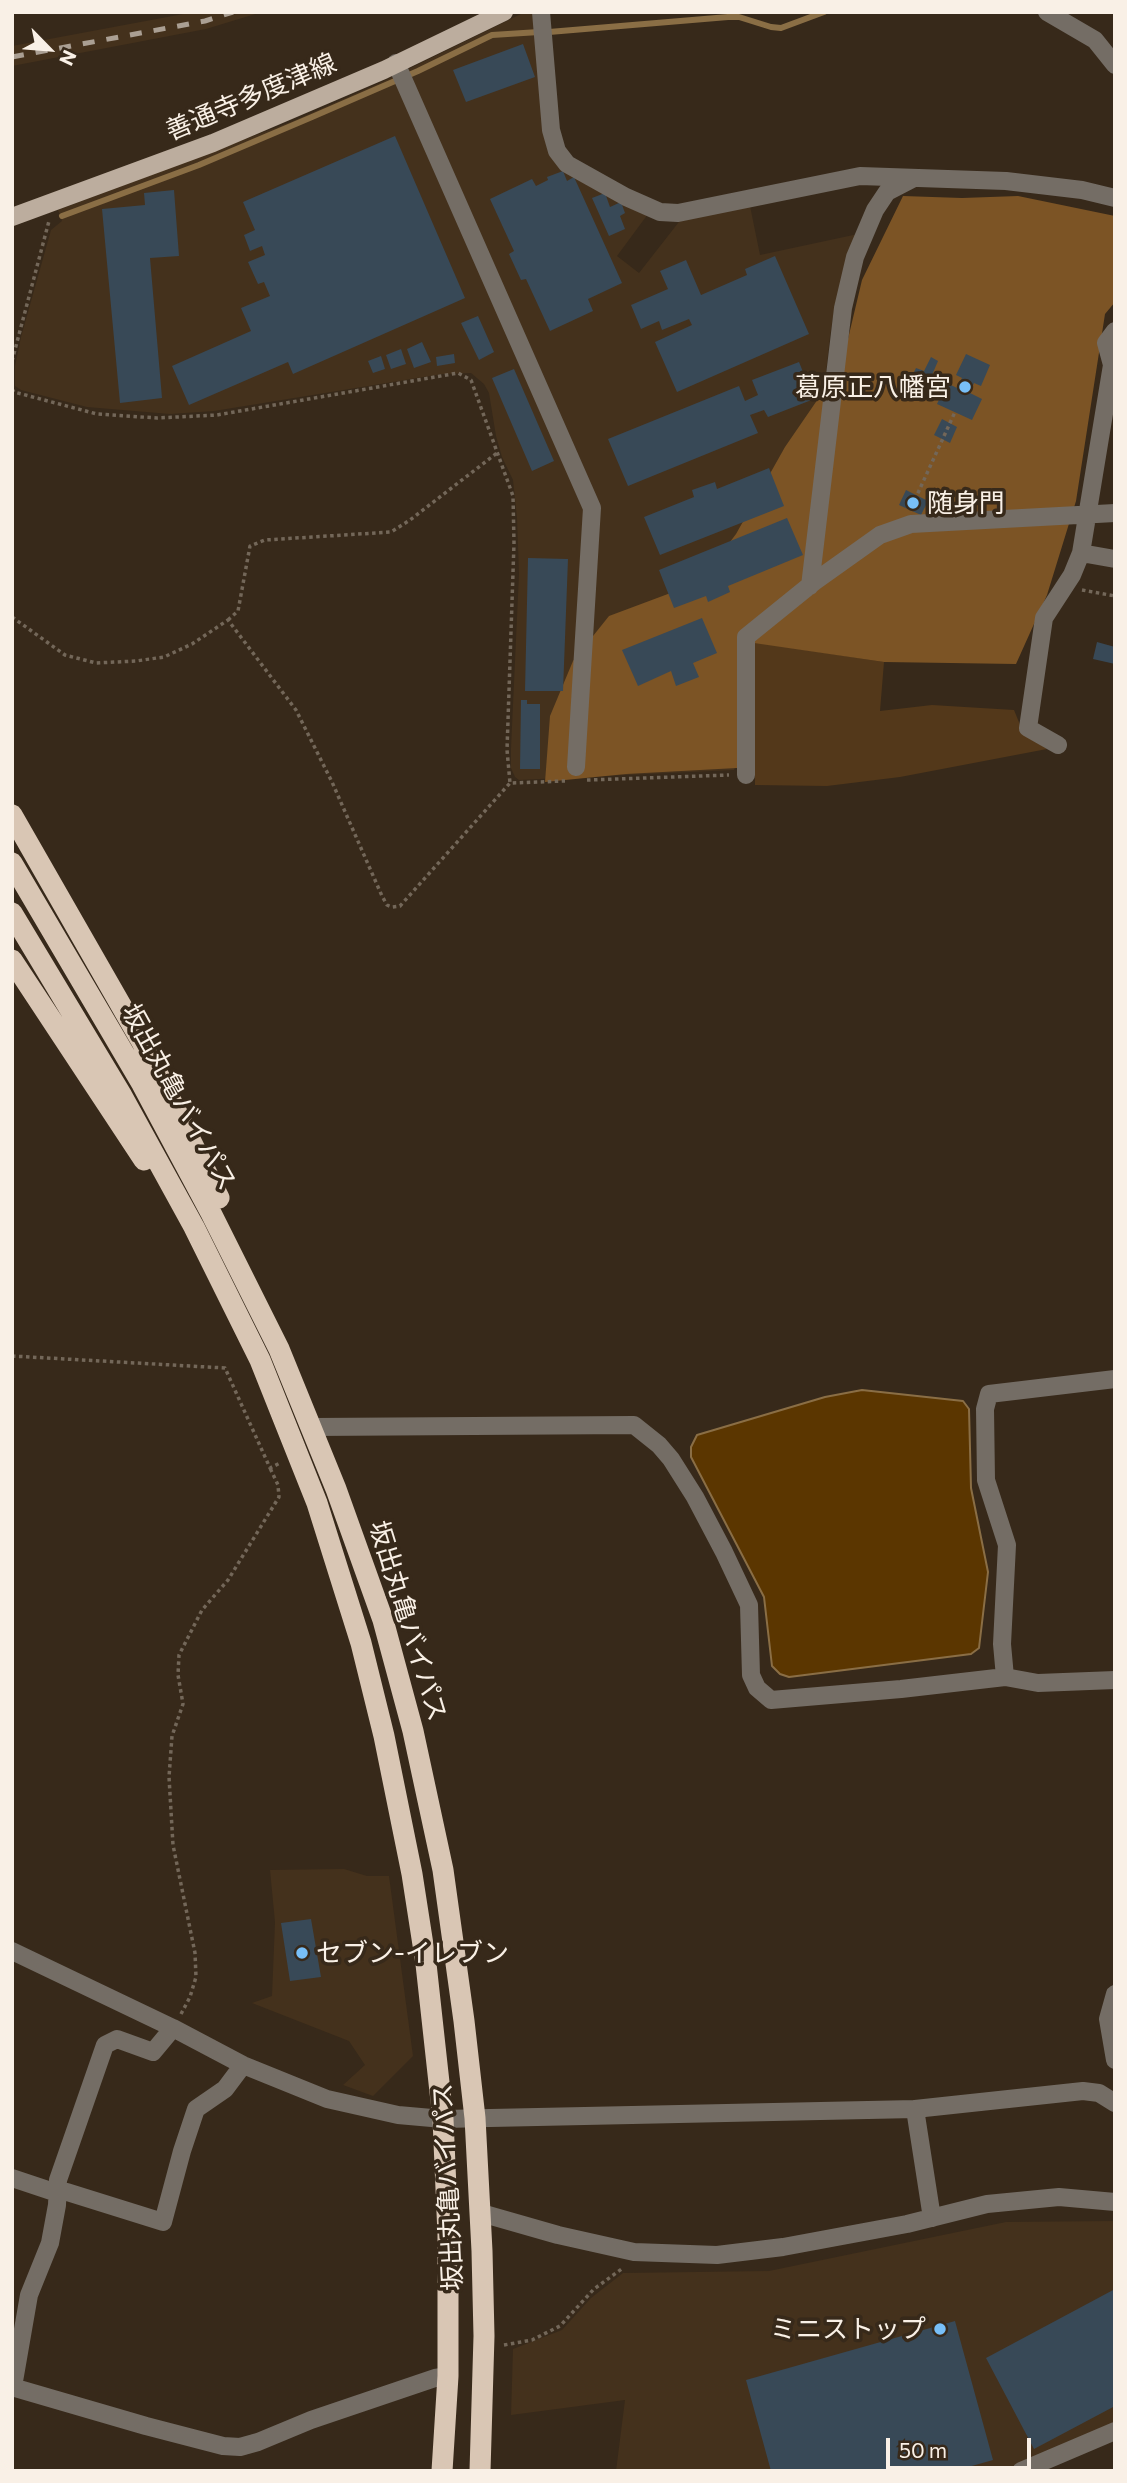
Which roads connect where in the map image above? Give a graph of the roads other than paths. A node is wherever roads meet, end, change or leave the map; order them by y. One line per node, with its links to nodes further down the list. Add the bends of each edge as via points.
1 (504, 12): 5 (main road, 善通寺多度津線)
2 (541, 12): 6 (street, via 551,130 557,151 567,164 626,197 660,212 678,214 860,176)
3 (1047, 12): 4 (street, via 1095,40)
4 (1115, 65)
5 (401, 73): 8 (main road, 善通寺多度津線); 17 (street, via 592,508)
6 (914, 178): 7 (street, via 1006,181); 14 (street, via 887,192 855,257 843,308)
7 (1115, 198)
8 (12, 217)
9 (1115, 331): 11 (street, via 1106,343 1112,365)
10 (1115, 513): 11 (street)
11 (1087, 514): 12 (street); 14 (street, via 911,524 880,535)
12 (1081, 553): 13 (street); 15 (street, via 1044,618 1028,728)
13 (1115, 559)
14 (810, 586): 16 (street, via 747,637)
15 (1058, 745)
16 (746, 775)
17 (578, 776)
18 (12, 815): 23 (highway, via 142,1042 223,1206)
19 (12, 863): 23 (highway, 坂出丸亀バイパス, via 142,1084)
20 (12, 913): 22 (highway, 坂出丸亀バイパス, via 122,1096)
21 (12, 960): 22 (highway)
22 (213, 1264): 36 (highway, 坂出丸亀バイパス, via 260,1360 317,1503 361,1643 412,1874)
23 (279, 1349): 25 (highway, 坂出丸亀バイパス)
24 (1115, 1379): 26 (street, via 989,1394 986,1480 1007,1545)
25 (312, 1427): 26 (street, via 634,1425 671,1459 724,1552 749,1605 751,1675 771,1700); 35 (highway, 坂出丸亀バイパス, via 383,1620 413,1731 443,1870)
26 (1005, 1677): 27 (street, via 1038,1683)
27 (1115, 1680)
28 (12, 1951): 30 (street)
29 (1115, 1994): 31 (street, via 1108,2019)
30 (173, 2028): 32 (street); 38 (street, via 153,2052 117,2039 106,2045)
31 (1115, 2060)
32 (243, 2065): 36 (street, via 327,2099 398,2115); 38 (street, via 225,2089 196,2109 163,2222)
33 (1114, 2098): 34 (street, via 1083,2091)
34 (915, 2109): 35 (street); 41 (street)
35 (475, 2118): 36 (street); 40 (highway, 坂出丸亀バイパス)
36 (443, 2119): 42 (highway, 坂出丸亀バイパス, via 449,2235)
37 (12, 2178): 38 (street)
38 (58, 2191): 43 (street, via 50,2243 29,2295)
39 (1115, 2202): 41 (street, via 1047,2198 987,2204)
40 (481, 2213): 41 (street, via 634,2252 717,2255); 46 (highway, 坂出丸亀バイパス)
41 (932, 2218)
42 (448, 2376): 43 (street, via 240,2447 146,2426); 45 (highway, 坂出丸亀バイパス)
43 (13, 2387)
44 (1115, 2431): 47 (street)
45 (442, 2471)
46 (480, 2471)
47 (1021, 2471)

